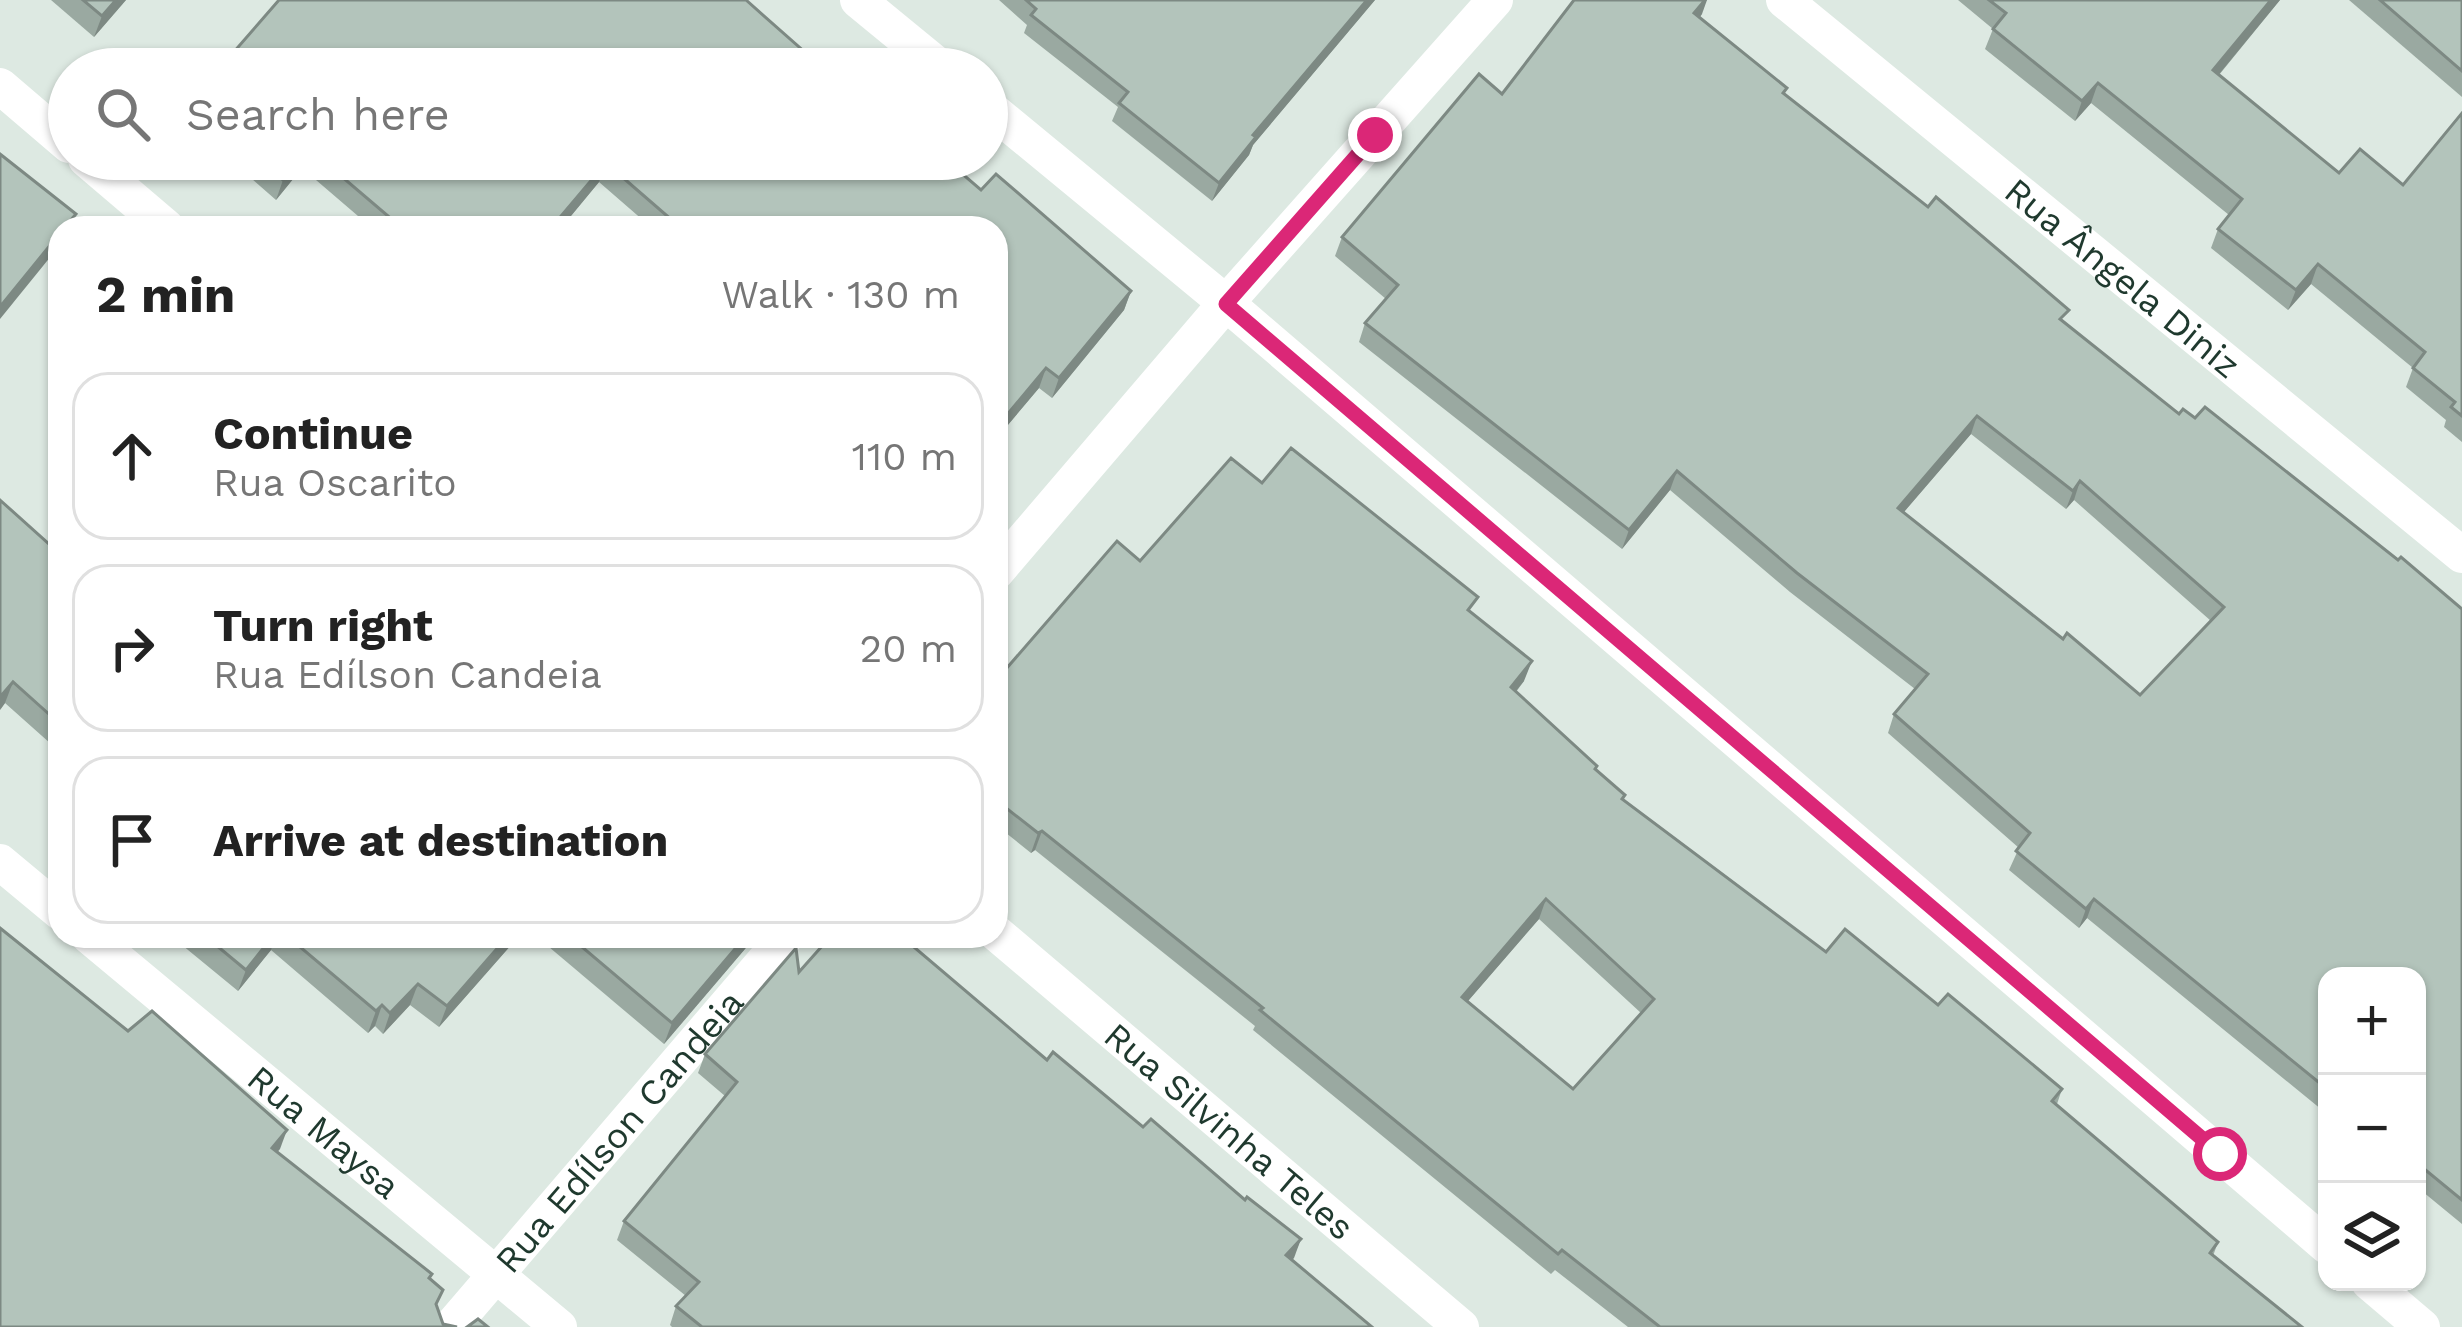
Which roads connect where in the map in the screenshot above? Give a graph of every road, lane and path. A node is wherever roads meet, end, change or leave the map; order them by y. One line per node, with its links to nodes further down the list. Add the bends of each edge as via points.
1 (858, 0): 4 (street)
2 (1495, 0): 10 (street)
3 (1784, 0): 11 (street, Rua Ângela Diniz)
4 (916, 48)
5 (0, 86): 7 (street)
6 (1008, 123): 10 (street)
7 (48, 127)
8 (111, 180): 9 (street)
9 (153, 216)
10 (1226, 304): 12 (street); 18 (street)
11 (2462, 555)
12 (1008, 558)
13 (0, 862): 14 (street)
14 (48, 902)
15 (1008, 943): 23 (street, Rua Silvinha Teles)
16 (103, 948): 19 (street, Rua Maysa)
17 (776, 948): 19 (street, Rua Edílson Candeia)
18 (2318, 1238)
19 (495, 1273): 21 (street, Rua Edílson Candeia); 22 (street, Rua Maysa)
20 (2380, 1291): 24 (street)
21 (451, 1327)
22 (560, 1327)
23 (1461, 1327)
24 (2422, 1327)

